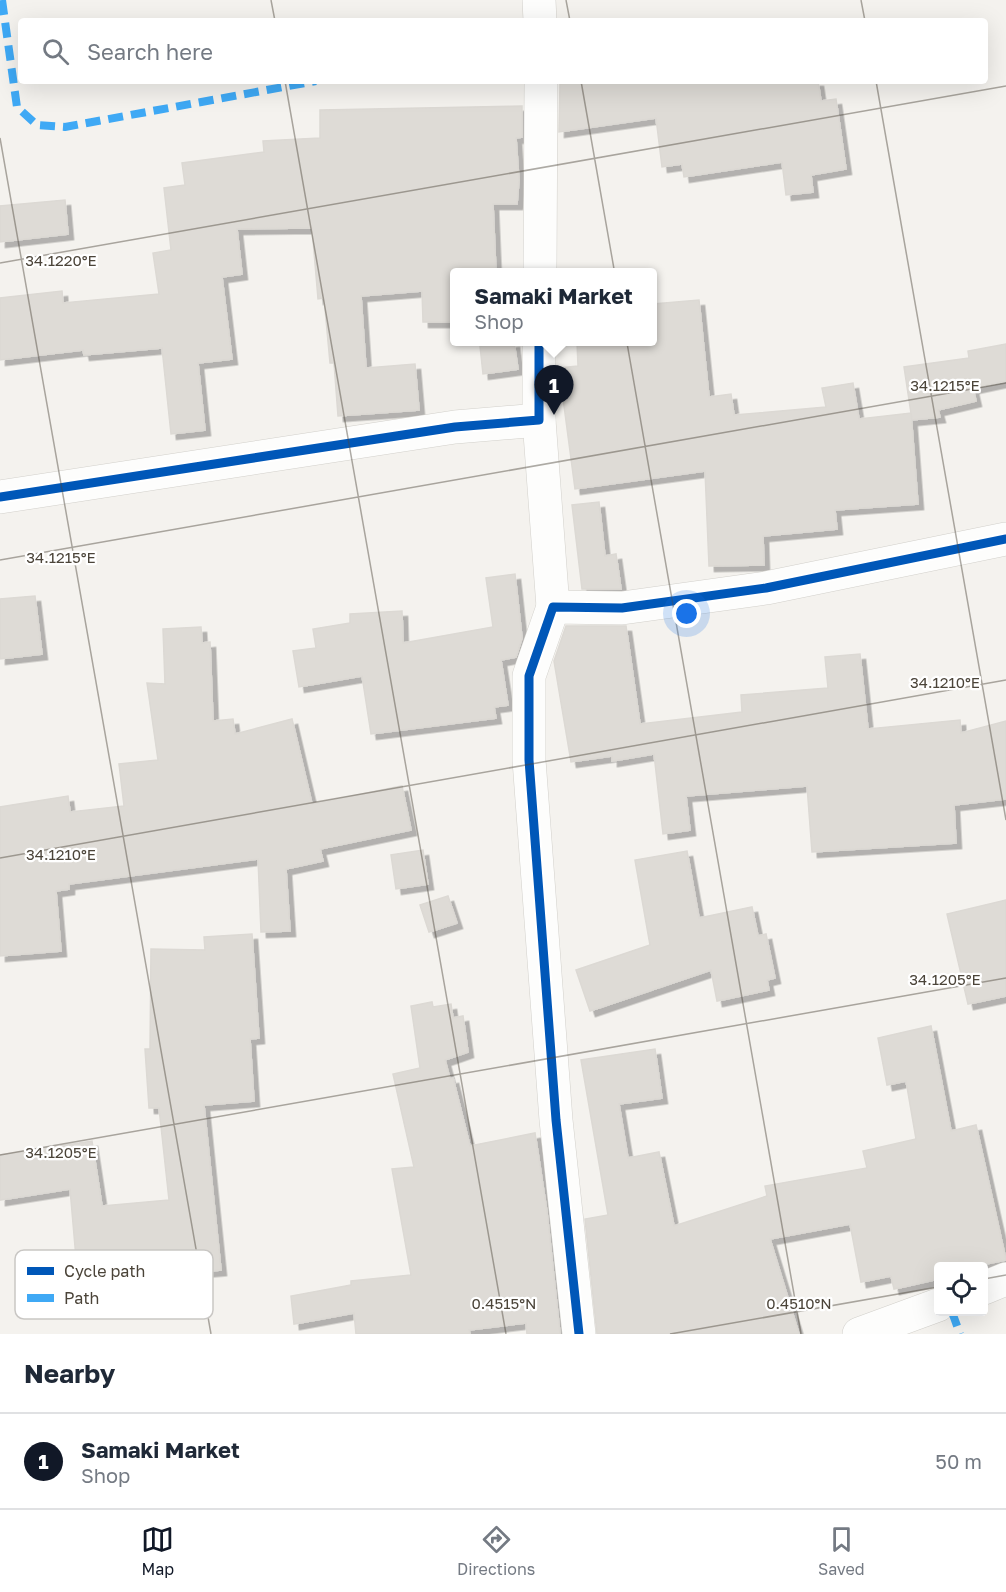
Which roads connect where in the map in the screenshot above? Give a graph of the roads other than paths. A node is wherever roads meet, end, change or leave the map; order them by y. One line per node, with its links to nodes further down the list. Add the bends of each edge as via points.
1 (539, 0): 2 (street)
2 (540, 18)
3 (541, 84): 4 (street)
4 (540, 268)
5 (539, 346): 6 (street)
6 (539, 420): 7 (street, via 455,427); 9 (street)
7 (0, 497)
8 (1006, 539): 9 (street, via 766,588 622,608)
9 (554, 607): 13 (street, via 530,676 529,760 556,1120)
10 (1006, 1279): 11 (street)
11 (988, 1286)
12 (934, 1307): 14 (street)
13 (579, 1334)
14 (859, 1334)

